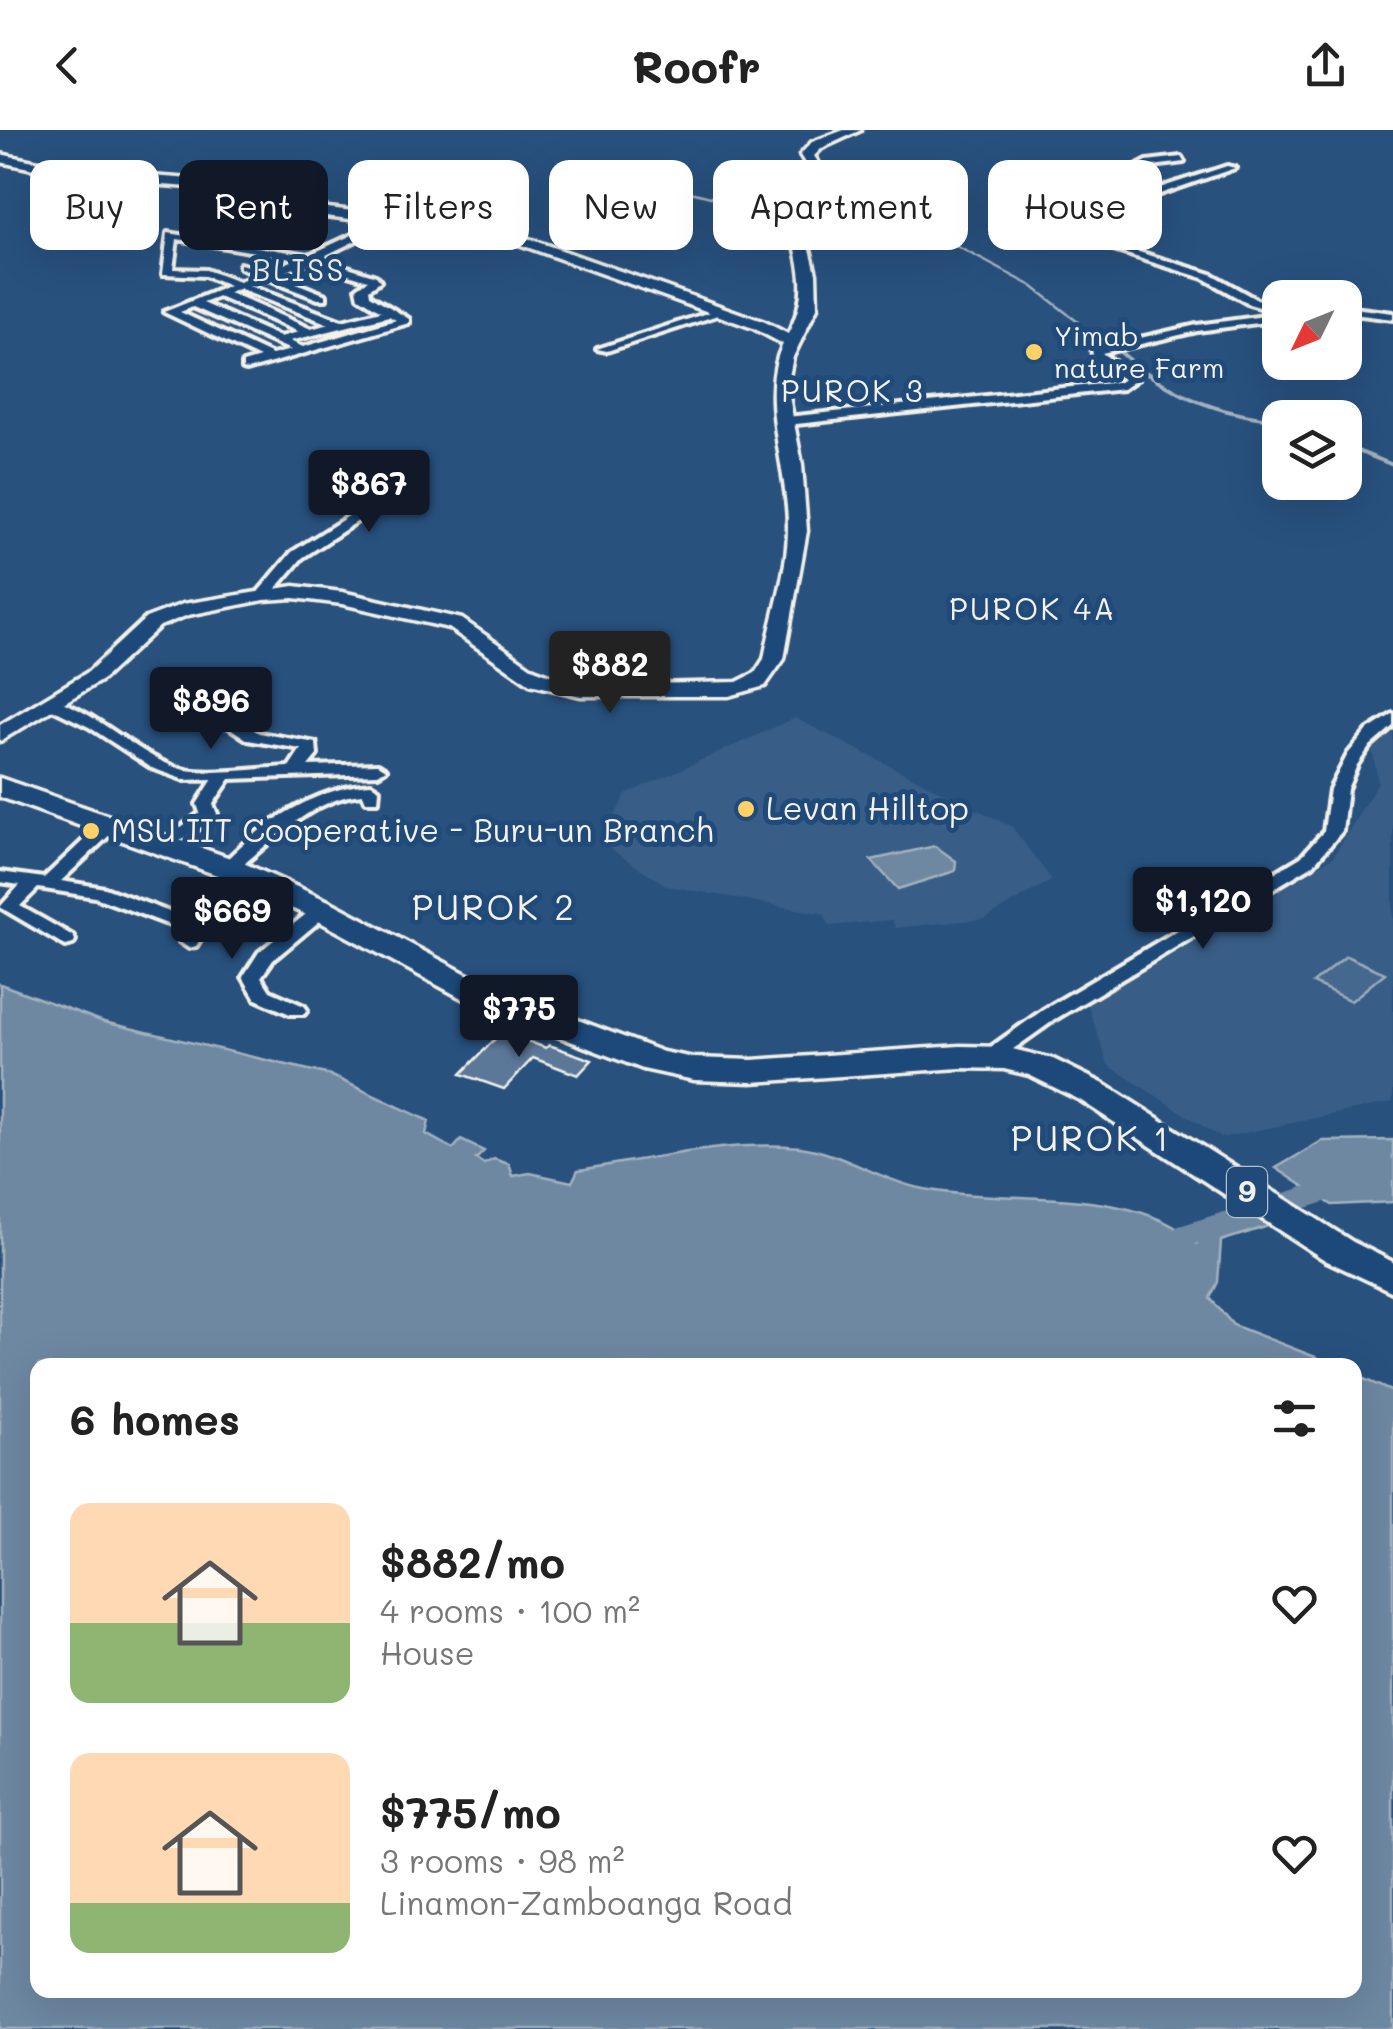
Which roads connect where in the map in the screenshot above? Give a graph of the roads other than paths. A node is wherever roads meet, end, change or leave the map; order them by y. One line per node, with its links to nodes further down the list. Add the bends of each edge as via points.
1 (855, 130): 34 (street, via 808,152 826,185 802,224 810,298)
2 (0, 158): 7 (street, via 82,175 274,189)
3 (1180, 160): 4 (street)
4 (1162, 162)
5 (1230, 168): 6 (street)
6 (1162, 190)
7 (348, 215)
8 (348, 241): 12 (street)
9 (529, 243): 24 (street)
10 (1121, 250): 21 (street, via 1208,276)
11 (280, 253): 12 (street); 13 (street); 15 (street, via 172,235 165,270)
12 (310, 258): 14 (street); 16 (street)
13 (244, 266): 14 (street); 15 (street)
14 (266, 275): 16 (street); 17 (street)
15 (218, 276): 17 (street)
16 (328, 280): 19 (street, via 375,280 362,292); 22 (street)
17 (242, 284): 18 (street); 22 (street)
18 (220, 293): 20 (street); 31 (street)
19 (372, 301): 23 (street); 26 (street)
20 (194, 303): 33 (street); 37 (street, via 170,314)
21 (1262, 306)
22 (302, 307): 26 (street)
23 (391, 312): 29 (street); 30 (street, via 405,321)
24 (721, 312): 34 (street); 35 (street)
25 (1362, 312): 27 (street)
26 (322, 316): 29 (street)
27 (1393, 316)
28 (1262, 317): 39 (street, via 1096,351 1132,379 1128,384)
29 (340, 324): 31 (street)
30 (380, 329): 32 (street); 36 (street)
31 (309, 332): 33 (street)
32 (394, 338)
33 (280, 340): 36 (street)
34 (794, 343): 39 (street, via 779,386)
35 (602, 349)
36 (303, 351): 37 (street)
37 (271, 360): 38 (street)
38 (247, 366)
39 (787, 422): 41 (street, via 798,531 774,658 763,678 747,687 562,688 515,668 455,624 318,594)
40 (319, 484): 41 (street, via 366,511 298,555)
41 (264, 594): 42 (street, via 153,622 115,662)
42 (54, 704): 45 (street); 47 (street, via 170,771)
43 (218, 712): 46 (street, via 254,736 310,746)
44 (1393, 720): 58 (street, via 1362,744 1336,801 1331,835 1307,860)
45 (0, 734)
46 (295, 770): 47 (street); 51 (street, via 380,763 372,793 344,789 325,798)
47 (224, 775): 50 (street, via 205,804 210,814)
48 (0, 787): 49 (highway, 9)
49 (111, 824): 50 (highway, 9); 53 (street)
50 (166, 845): 51 (highway, 9)
51 (228, 868): 54 (highway, 9)
52 (0, 877): 53 (street)
53 (42, 882): 55 (street, via 9,907); 56 (street, via 99,892 180,922 196,930)
54 (322, 910): 57 (street, via 252,976 263,995); 58 (highway, 9, via 481,995 655,1061 752,1072)
55 (66, 940)
56 (189, 942)
57 (297, 1010)
58 (988, 1058): 59 (highway, 9, via 1062,1076 1339,1251)
59 (1393, 1278)

